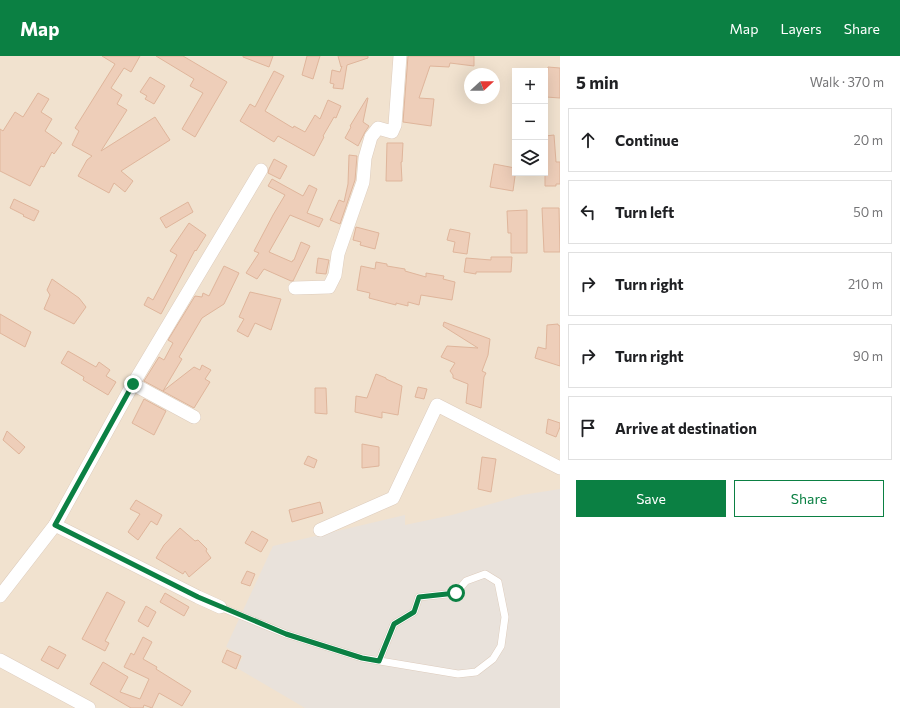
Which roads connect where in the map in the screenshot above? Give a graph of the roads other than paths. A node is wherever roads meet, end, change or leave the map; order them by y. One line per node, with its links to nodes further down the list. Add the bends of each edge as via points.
1 (400, 56): 3 (street, via 395,125 392,132 378,128 371,137 365,158 363,182 338,254 335,275 329,287)
2 (261, 170): 4 (street)
3 (294, 288)
4 (133, 384): 5 (street); 7 (street)
5 (194, 417)
6 (560, 468): 8 (street, via 437,405 393,498)
7 (55, 525): 9 (street); 10 (street)
8 (320, 530)
9 (0, 596)
10 (220, 607): 12 (lane, via 286,634)
11 (0, 660): 13 (street)
12 (379, 661): 12 (lane, via 458,674 476,672 493,659 501,646 505,617 498,582 485,574 466,581 456,593 419,597 414,612 394,624)
13 (89, 708)

